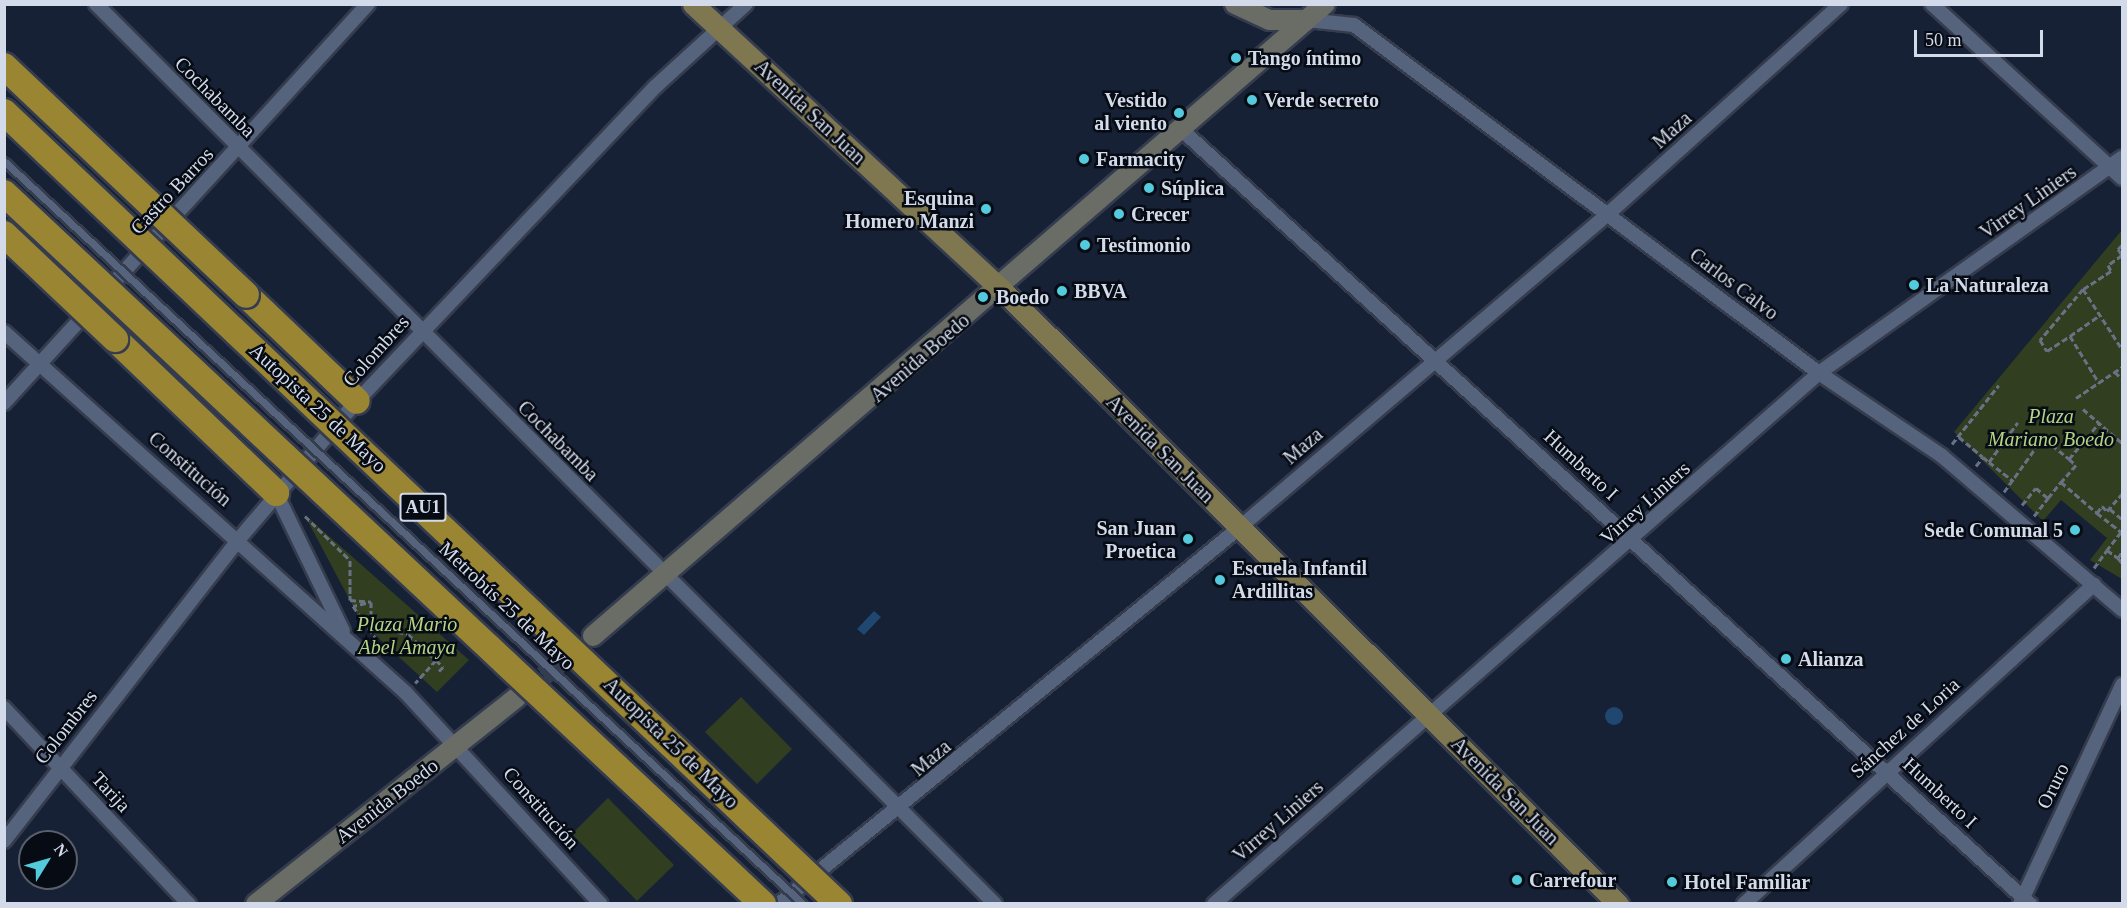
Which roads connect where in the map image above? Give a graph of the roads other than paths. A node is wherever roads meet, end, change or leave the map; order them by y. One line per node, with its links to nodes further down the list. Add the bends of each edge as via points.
1 (96, 4): 14 (street, Cochabamba)
2 (368, 4): 14 (street, Castro Barros)
3 (693, 4): 10 (main road, Avenida San Juan)
4 (746, 4): 10 (street, Colombres)
5 (1235, 4): 9 (main road, via 1270,20)
6 (1325, 4): 9 (main road, Avenida Boedo)
7 (1841, 4): 19 (street, Maza)
8 (1932, 4): 16 (street)
9 (1307, 20): 13 (main road, Avenida Boedo); 19 (street, Carlos Calvo, via 1348,22)
10 (718, 28): 21 (main road, Avenida San Juan); 22 (street, Colombres)
11 (4, 66): 27 (highway, bridge)
12 (4, 112): 54 (highway, Autopista 25 de Mayo / AU1, bridge)
13 (1183, 131): 21 (main road, Avenida Boedo); 24 (street, Humberto I)
14 (238, 148): 22 (street, Cochabamba); 25 (street, Castro Barros)
15 (4, 161): 53 (lane, Metrobús 25 de Mayo, bridge)
16 (2117, 163): 17 (street); 26 (street, Virrey Liniers)
17 (2122, 178)
18 (4, 193): 51 (highway, AU1, bridge)
19 (1609, 213): 24 (street, Maza); 26 (street, Carlos Calvo)
20 (4, 234): 29 (highway, bridge)
21 (1000, 288): 30 (main road, Avenida San Juan); 33 (main road, Avenida Boedo)
22 (419, 331): 27 (street, Colombres); 33 (street, Cochabamba)
23 (4, 332): 25 (street, Constitución)
24 (1434, 359): 30 (street, Maza); 32 (street, Humberto I)
25 (40, 363): 28 (street, Castro Barros); 31 (street, Constitución)
26 (1820, 373): 32 (street, Virrey Liniers); 34 (street, Carlos Calvo, via 1942,456)
27 (357, 401): 29 (street, Colombres)
28 (4, 403)
29 (276, 493): 31 (street, Colombres); 37 (street, Constitución)
30 (1239, 528): 41 (main road, Avenida San Juan); 45 (street, Maza)
31 (239, 539): 37 (street, Constitución); 43 (street, Colombres)
32 (1634, 539): 41 (street, Virrey Liniers); 44 (street, Humberto I)
33 (667, 576): 36 (main road, Avenida Boedo); 45 (street, Cochabamba)
34 (2090, 581): 35 (street, Carlos Calvo); 44 (street, Sánchez de Loria)
35 (2122, 610)
36 (593, 636)
37 (347, 639): 42 (street, Constitución)
38 (2122, 686): 47 (street, Oruro)
39 (516, 698): 42 (main road, Avenida Boedo)
40 (4, 708): 43 (street, Tarija)
41 (1429, 716): 56 (street, Virrey Liniers); 57 (main road, Avenida San Juan)
42 (458, 746): 49 (main road, Avenida Boedo); 50 (street, Constitución)
43 (60, 766): 46 (street, Colombres); 48 (street, Tarija)
44 (1887, 770): 47 (street, Humberto I); 58 (street, Sánchez de Loria)
45 (899, 810): 52 (street, Maza); 55 (street, Cochabamba)
46 (4, 841)
47 (2024, 901)
48 (189, 903)
49 (256, 903)
50 (601, 903)
51 (763, 903)
52 (779, 903)
53 (803, 903)
54 (839, 903)
55 (995, 903)
56 (1214, 903)
57 (1618, 903)
58 (1744, 903)

